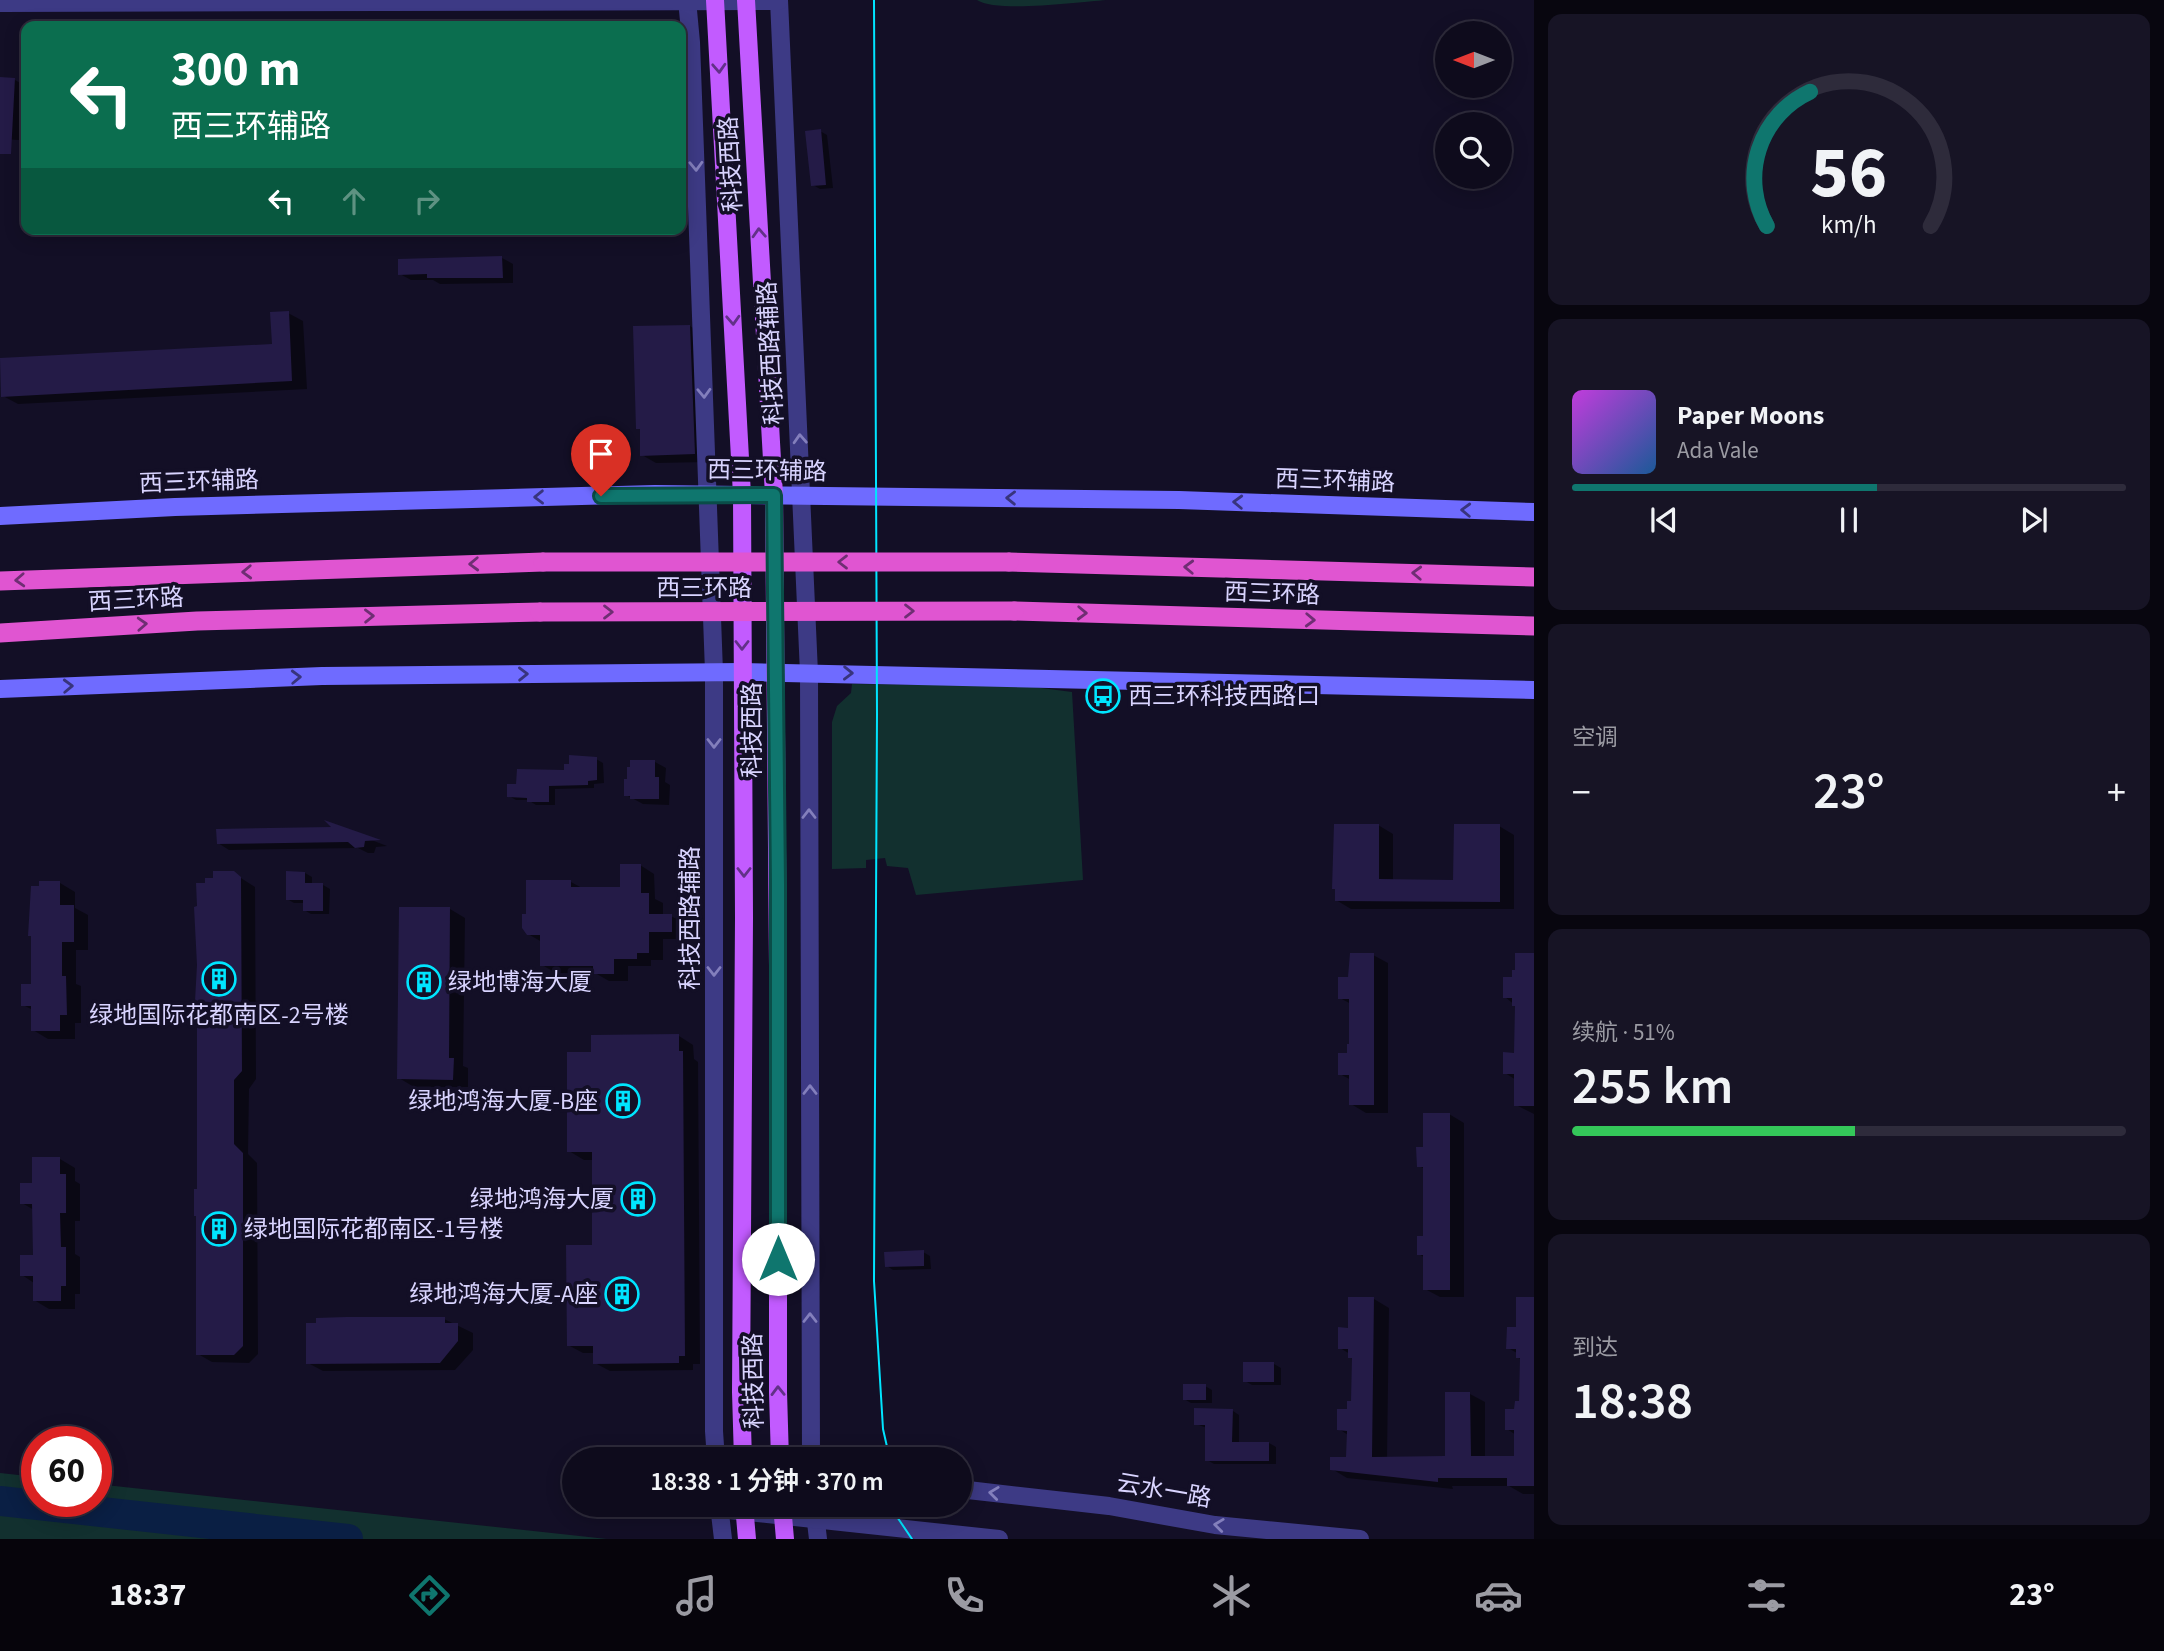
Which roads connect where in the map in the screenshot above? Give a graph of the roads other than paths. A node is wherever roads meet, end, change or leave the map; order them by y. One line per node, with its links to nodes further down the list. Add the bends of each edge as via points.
1 (687, 0): 2 (street); 5 (street); 6 (street, 科技西路辅路, one-way to 6)
2 (715, 0): 3 (street); 7 (main road, 科技西路, one-way to 7)
3 (746, 0): 4 (street); 8 (main road, 科技西路, one-way to 3)
4 (779, 0): 9 (street, 科技西路辅路, one-way to 4)
5 (0, 4)
6 (707, 494): 7 (main road, 西三环辅路); 11 (main road, 西三环辅路, one-way to 11, via 174,507); 16 (street, 科技西路辅路)
7 (742, 495): 8 (main road, 西三环辅路); 17 (main road, 科技西路, one-way to 17)
8 (774, 495): 9 (main road, 西三环辅路); 18 (main road, 科技西路)
9 (802, 495): 10 (main road, 西三环辅路, one-way to 9, via 1179,500); 19 (street, 科技西路辅路)
10 (1534, 512)
11 (0, 516)
12 (1534, 577): 13 (highway, 西三环路, one-way to 13, bridge, via 1009,562 543,562)
13 (0, 581)
14 (1534, 626): 15 (highway, 西三环路, one-way to 14, bridge, via 197,621 540,612 1014,611)
15 (0, 632)
16 (714, 672): 17 (main road); 20 (main road, one-way to 16, via 322,676); 22 (street, 科技西路辅路, one-way to 22)
17 (742, 672): 18 (main road); 23 (main road, 科技西路, one-way to 23)
18 (777, 672): 19 (main road); 24 (main road, 科技西路, one-way to 18)
19 (809, 673): 21 (main road, one-way to 21); 25 (street, 科技西路辅路, one-way to 19)
20 (0, 689)
21 (1534, 690)
22 (715, 1447)
23 (743, 1447)
24 (780, 1447)
25 (811, 1447)
26 (972, 1490): 37 (street, 云水一路, one-way to 26, via 1215,1525 1109,1506)
27 (721, 1517): 32 (street)
28 (746, 1517): 33 (main road)
29 (783, 1517): 34 (main road)
30 (816, 1517): 35 (street)
31 (854, 1517): 36 (street)
32 (723, 1539)
33 (747, 1539)
34 (785, 1539)
35 (818, 1539)
36 (999, 1539)
37 (1360, 1539)

